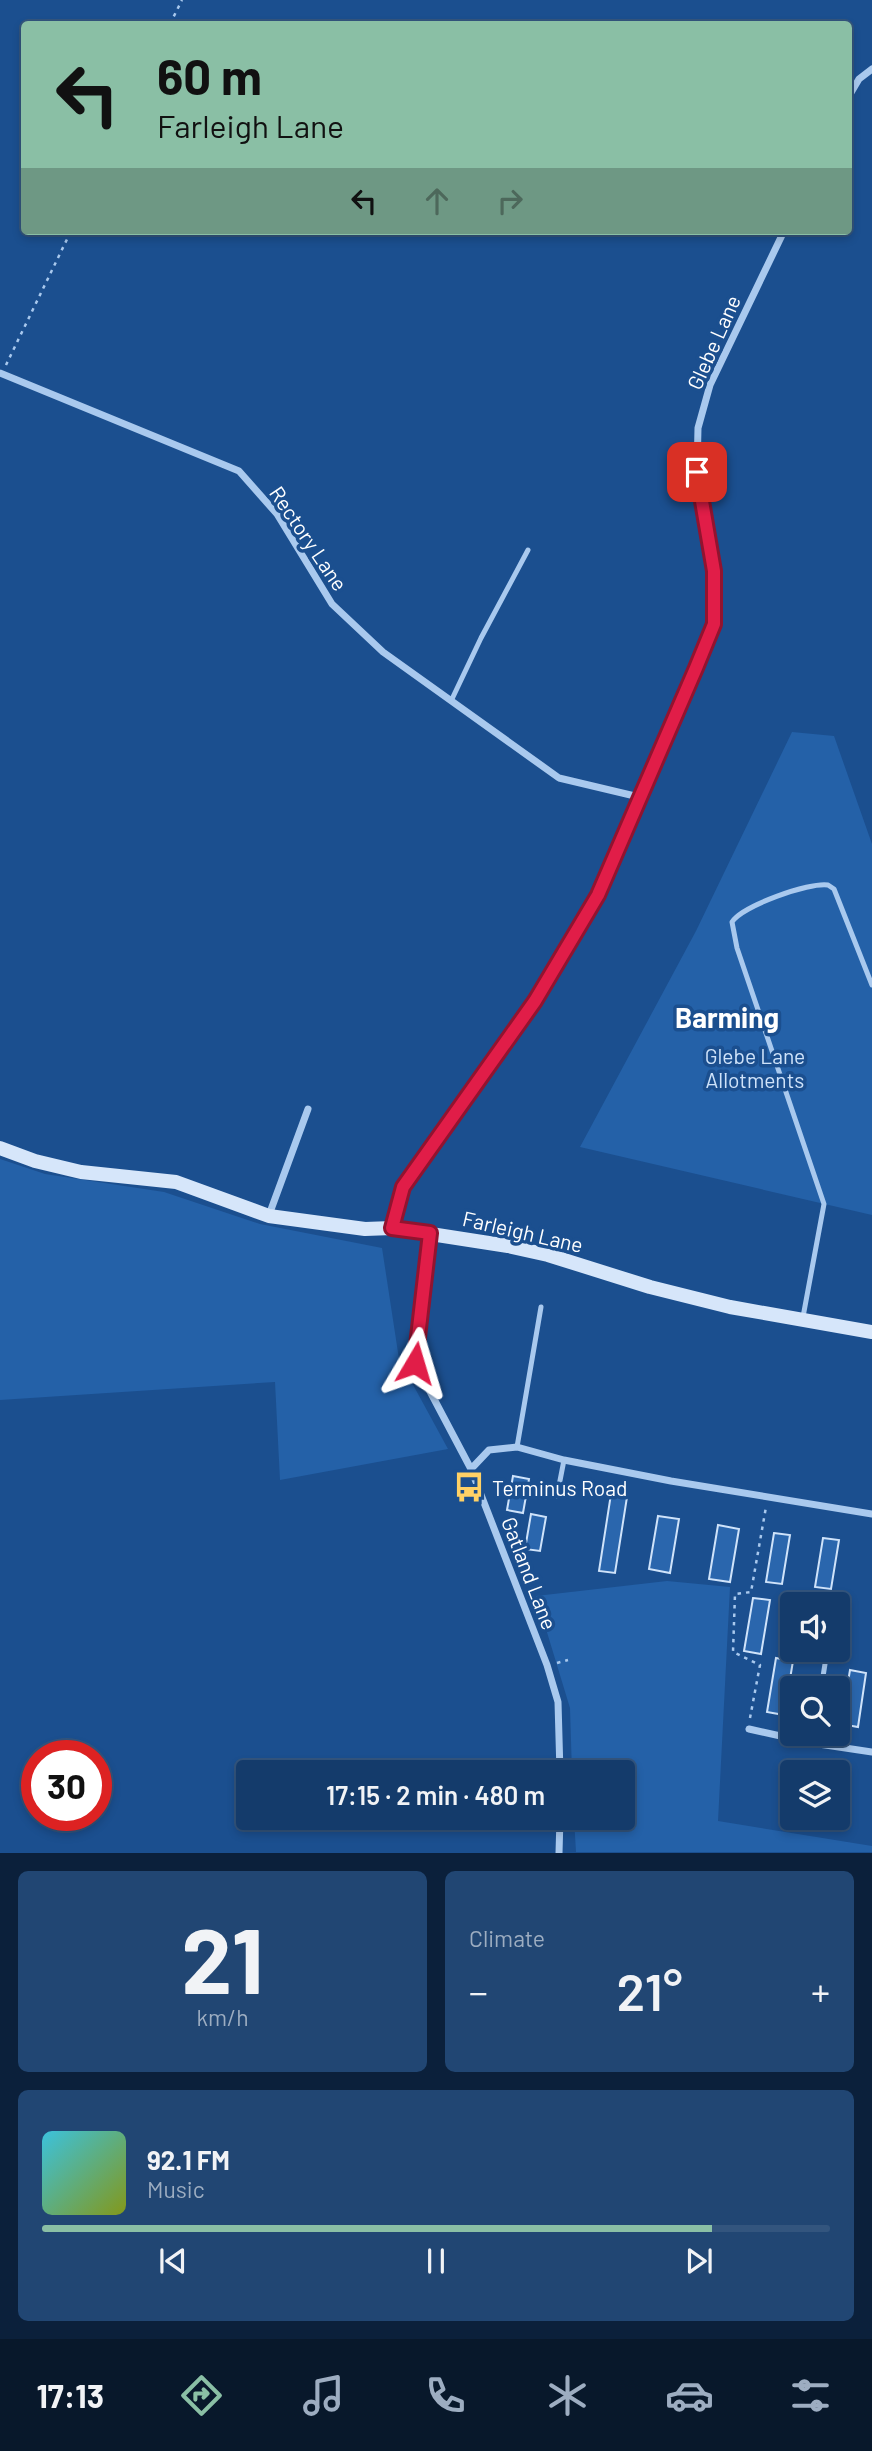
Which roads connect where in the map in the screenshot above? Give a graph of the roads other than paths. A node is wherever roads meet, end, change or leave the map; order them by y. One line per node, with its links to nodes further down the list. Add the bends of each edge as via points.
1 (872, 69): 2 (street)
2 (852, 91)
3 (782, 235): 7 (street, Glebe Lane, via 710,384 701,417 697,472 714,571 714,624)
4 (1, 374): 6 (street, Rectory Lane, via 239,471 277,514 332,604 383,652)
5 (528, 550): 6 (lane)
6 (452, 699): 7 (street, Rectory Lane, via 559,778)
7 (639, 797): 12 (street, Glebe Lane, via 598,895 535,1001 403,1187)
8 (872, 985): 15 (lane, via 834,889 828,884 755,905 732,922 824,1204)
9 (308, 1110): 11 (street)
10 (0, 1148): 11 (street, Farleigh Lane, via 81,1172 176,1182)
11 (269, 1216): 12 (street, Farleigh Lane)
12 (392, 1228): 13 (street, Farleigh Lane)
13 (430, 1233): 15 (street, Farleigh Lane, via 535,1252 650,1287); 19 (street, Gatland Lane, via 415,1363)
14 (541, 1307): 17 (lane)
15 (802, 1320): 16 (street, Farleigh Lane)
16 (872, 1332)
17 (517, 1447): 18 (street); 19 (street, via 489,1450)
18 (564, 1460): 20 (lane); 21 (street)
19 (471, 1469): 28 (street, Gatland Lane, via 547,1665 558,1702)
20 (557, 1496)
21 (872, 1514)
22 (825, 1664): 23 (lane)
23 (823, 1676)
24 (748, 1729): 25 (street)
25 (780, 1734)
26 (845, 1746): 27 (street)
27 (872, 1752)
28 (560, 1760)
29 (560, 1830): 30 (street)
30 (559, 1853)

